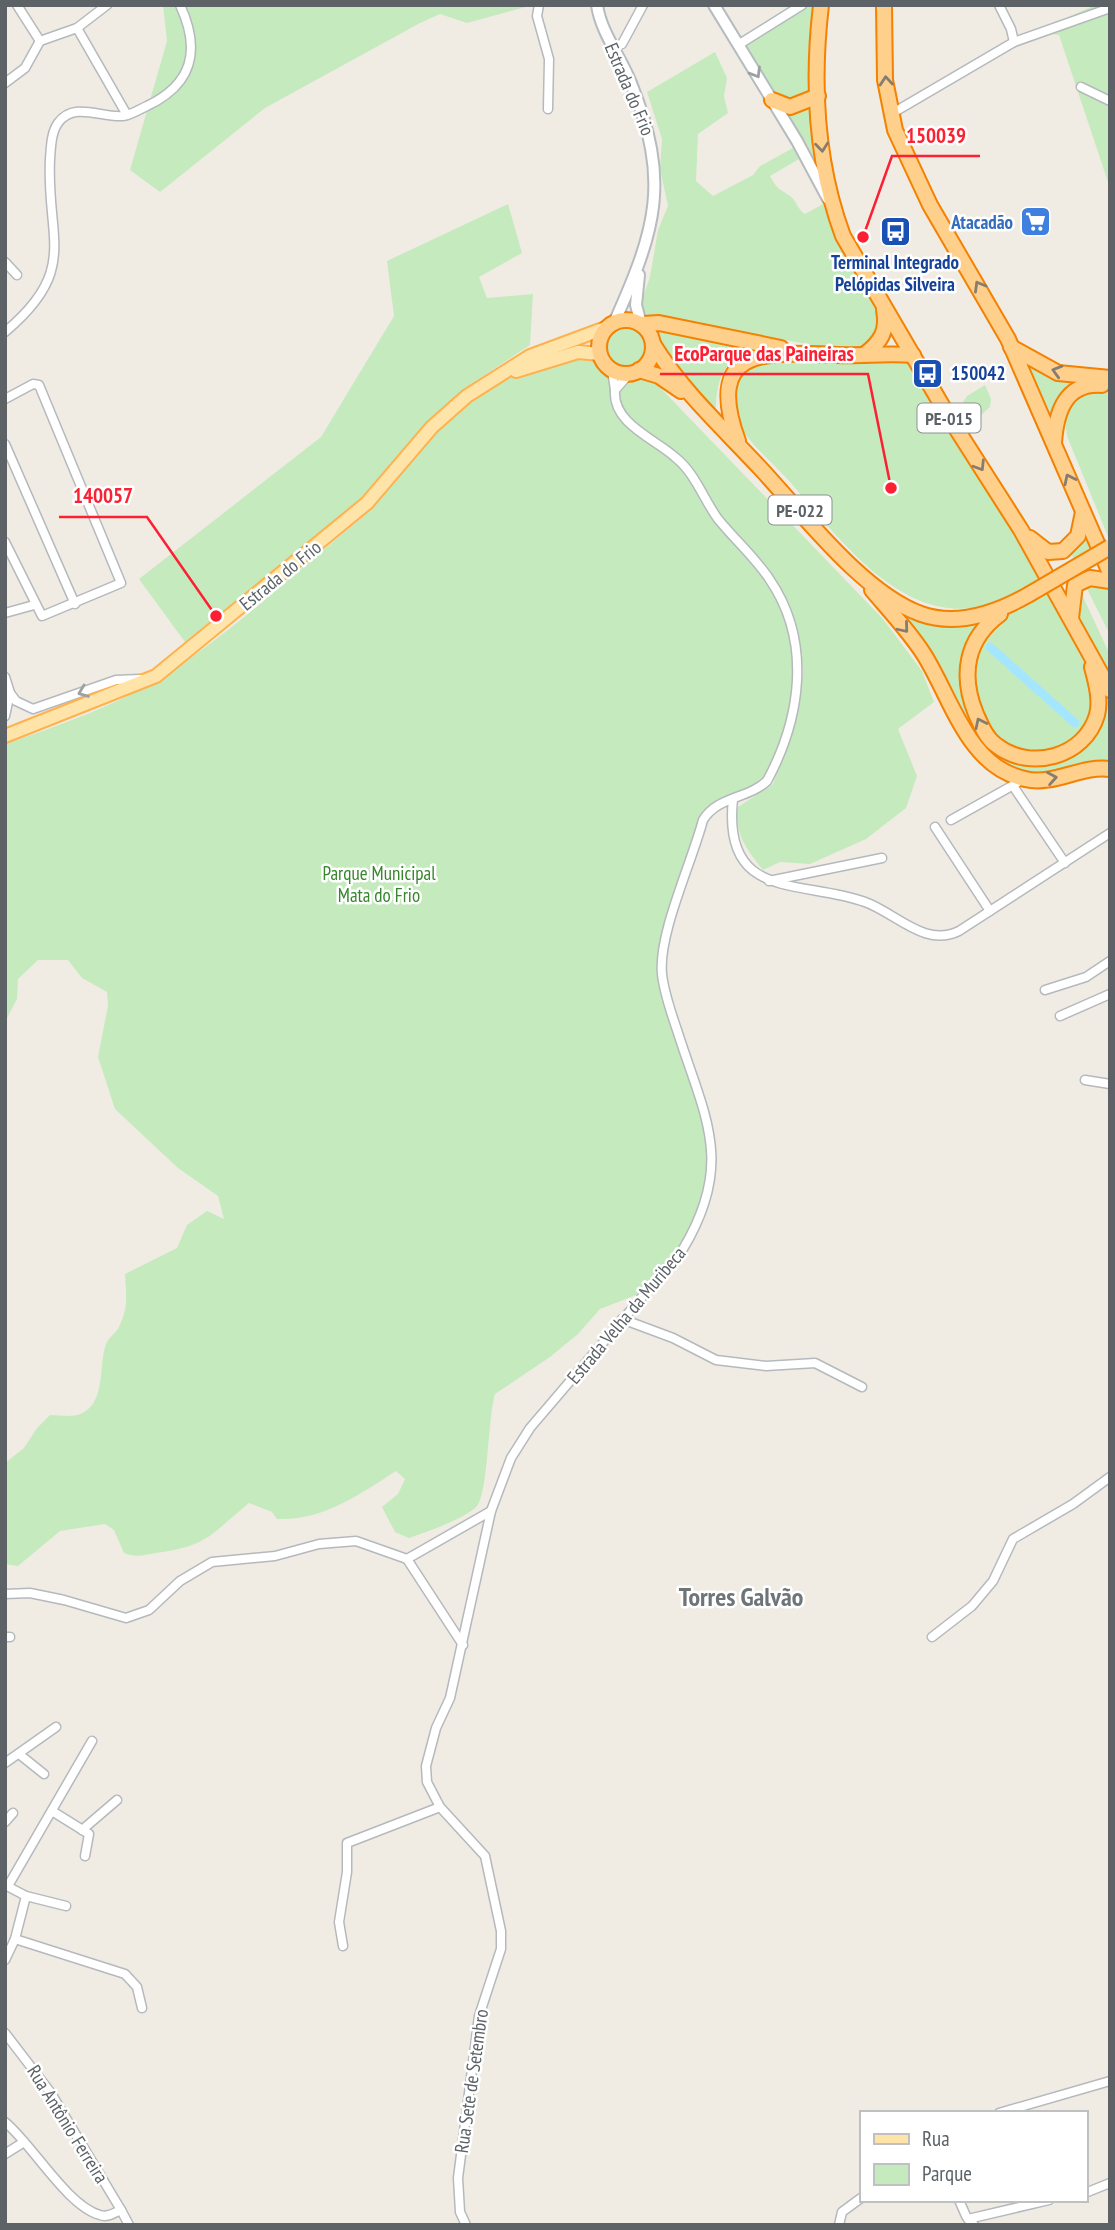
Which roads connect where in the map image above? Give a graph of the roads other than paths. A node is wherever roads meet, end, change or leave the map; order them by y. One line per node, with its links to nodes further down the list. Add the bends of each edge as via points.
1 (17, 5): 14 (street)
2 (107, 5): 13 (street)
3 (180, 5): 25 (street, via 192,51 189,66 180,84)
4 (539, 5): 23 (street, via 537,16 549,59)
5 (597, 5): 27 (main road, Estrada do Frio, via 652,144 656,192)
6 (643, 5): 16 (street)
7 (714, 5): 17 (main road)
8 (802, 5): 17 (street)
9 (821, 5): 20 (highway, PE-015)
10 (884, 5): 24 (highway, one-way to 10, via 885,80)
11 (1000, 5): 15 (street)
12 (1110, 8): 15 (street)
13 (77, 28): 14 (street); 25 (street)
14 (40, 41): 18 (street, via 24,68)
15 (1014, 42): 24 (street)
16 (622, 44)
17 (738, 45): 21 (main road, one-way to 21)
18 (5, 83)
19 (1081, 87): 22 (street)
20 (818, 96): 21 (highway, via 790,107); 26 (highway, PE-015, one-way to 26)
21 (772, 100): 26 (main road)
22 (1110, 101)
23 (548, 109)
24 (891, 114): 35 (highway, one-way to 24, via 923,194)
25 (127, 116): 33 (street, via 75,111 54,130 49,186 56,242 53,263 42,295)
26 (832, 207): 30 (highway, PE-015, via 843,236)
27 (642, 257): 31 (main road, Estrada do Frio, via 635,305); 32 (main road, Estrada do Frio)
28 (5, 262): 29 (street)
29 (17, 275)
30 (882, 302): 38 (highway, via 884,332); 39 (highway, PE-015)
31 (641, 324): 32 (highway, via 624,320); 34 (highway); 36 (highway, via 659,323)
32 (611, 325): 37 (highway, via 601,337); 43 (main road, Estrada do Frio, via 530,356)
33 (5, 332)
34 (653, 344): 41 (highway, via 649,361); 47 (highway)
35 (1011, 347): 42 (highway, one-way to 35, via 1058,373); 50 (highway)
36 (809, 353): 38 (highway); 49 (highway, via 762,354 734,374 727,400)
37 (600, 354): 40 (highway); 43 (main road, Estrada do Frio, via 562,355)
38 (864, 355): 39 (highway)
39 (913, 355): 52 (highway, PE-015, one-way to 52)
40 (611, 370): 41 (highway); 45 (street, Estrada Velha da Muribeca)
41 (634, 372): 45 (street); 47 (highway, via 659,376)
42 (1110, 378)
43 (483, 383): 65 (main road, Estrada do Frio, via 432,427 343,525)
44 (1110, 387): 50 (highway, via 1085,386 1066,398 1057,419)
45 (615, 390): 72 (street, Estrada Velha da Muribeca, via 616,404 638,430 685,467 716,516 760,566 782,602 794,640 799,689 772,773 759,790)
46 (5, 399): 58 (street, via 39,385 121,583)
47 (698, 403): 49 (highway)
48 (5, 444): 58 (street)
49 (740, 446): 56 (highway, PE-022)
50 (1054, 448): 51 (highway, one-way to 50)
51 (1084, 509): 52 (highway, via 1078,536 1063,551 1048,552); 55 (highway)
52 (1021, 530): 62 (highway, PE-015)
53 (5, 542): 59 (street)
54 (1110, 547): 60 (highway, PE-022, bridge)
55 (1110, 573)
56 (860, 575): 60 (highway, PE-022, via 921,614 946,619 987,615); 71 (highway, one-way to 71, via 919,648 978,750)
57 (1110, 581): 62 (highway, via 1090,578 1075,585)
58 (75, 604): 59 (street, via 46,617)
59 (34, 605): 61 (street)
60 (1010, 605): 63 (highway, one-way to 60, via 1098,700 1097,713 1083,740 1073,749 1046,758 1025,758 996,746 981,726 970,697 968,661 979,632)
61 (5, 613)
62 (1071, 619): 63 (highway, PE-015)
63 (1088, 652): 66 (highway, PE-015)
64 (5, 677): 67 (street)
65 (149, 679): 67 (street, one-way to 67, via 116,680 33,709); 69 (main road, Estrada do Frio)
66 (1110, 690)
67 (10, 693): 68 (street)
68 (5, 716)
69 (5, 736)
70 (1110, 769): 71 (highway, one-way to 70)
71 (1017, 782): 73 (street); 77 (street)
72 (733, 799): 78 (street, via 730,822 734,840 746,861); 86 (street, Estrada Velha da Muribeca, via 715,806 703,820 662,952 664,986 712,1146 709,1194 683,1249)
73 (951, 820)
74 (935, 827): 79 (street)
75 (1110, 833): 77 (street)
76 (882, 858): 78 (street)
77 (1065, 863): 79 (street)
78 (769, 881): 79 (street, via 855,898 939,937 947,937)
79 (990, 911)
80 (1110, 961): 81 (street, via 1086,977)
81 (1045, 990)
82 (1110, 994): 83 (street)
83 (1060, 1016)
84 (1085, 1080): 85 (street)
85 (1110, 1084)
86 (622, 1320): 87 (street, via 716,1360 766,1366 815,1363); 89 (street, Estrada Velha da Muribeca, via 530,1428 511,1458)
87 (862, 1387)
88 (1110, 1478): 92 (street, via 1013,1539 993,1581 972,1606)
89 (491, 1511): 90 (street); 93 (street, Estrada Velha da Muribeca)
90 (407, 1559): 91 (street, via 356,1541 340,1541 275,1556 212,1562 180,1581 149,1609 126,1618 30,1593); 93 (street)
91 (5, 1594)
92 (932, 1637)
93 (463, 1645): 100 (street, Estrada Velha da Muribeca, via 426,1766 427,1782)
94 (55, 1727): 96 (street)
95 (92, 1741): 101 (street)
96 (19, 1754): 97 (street); 98 (street)
97 (5, 1763)
98 (44, 1774)
99 (117, 1800): 104 (street)
100 (440, 1807): 106 (street, Estrada Velha da Muribeca); 111 (street, via 347,1843 339,1922)
101 (52, 1811): 104 (street); 107 (street)
102 (13, 1813): 103 (street)
103 (5, 1822)
104 (82, 1830): 105 (street, via 90,1837)
105 (85, 1856)
106 (485, 1856): 128 (street, Rua Sete de Setembro, via 501,1949 479,2016 461,2152 458,2198)
107 (7, 1885): 108 (street)
108 (26, 1896): 109 (street); 110 (street)
109 (66, 1906)
110 (15, 1938): 112 (street); 113 (street, via 125,1974 137,1987)
111 (343, 1946)
112 (5, 1960)
113 (142, 2008)
114 (5, 2033): 125 (street, Rua Antônio Ferreira, via 51,2093)
115 (1110, 2081): 116 (street)
116 (1006, 2111)
117 (5, 2122): 118 (street)
118 (24, 2142): 119 (street); 125 (street, via 75,2198 100,2216)
119 (5, 2154)
120 (1110, 2183): 121 (street)
121 (1087, 2192)
122 (860, 2199): 129 (street, via 842,2212)
123 (960, 2202): 126 (street)
124 (1042, 2202): 126 (street)
125 (121, 2210): 127 (street, Rua Antônio Ferreira)
126 (971, 2222)
127 (129, 2225)
128 (466, 2225)
129 (839, 2225)

